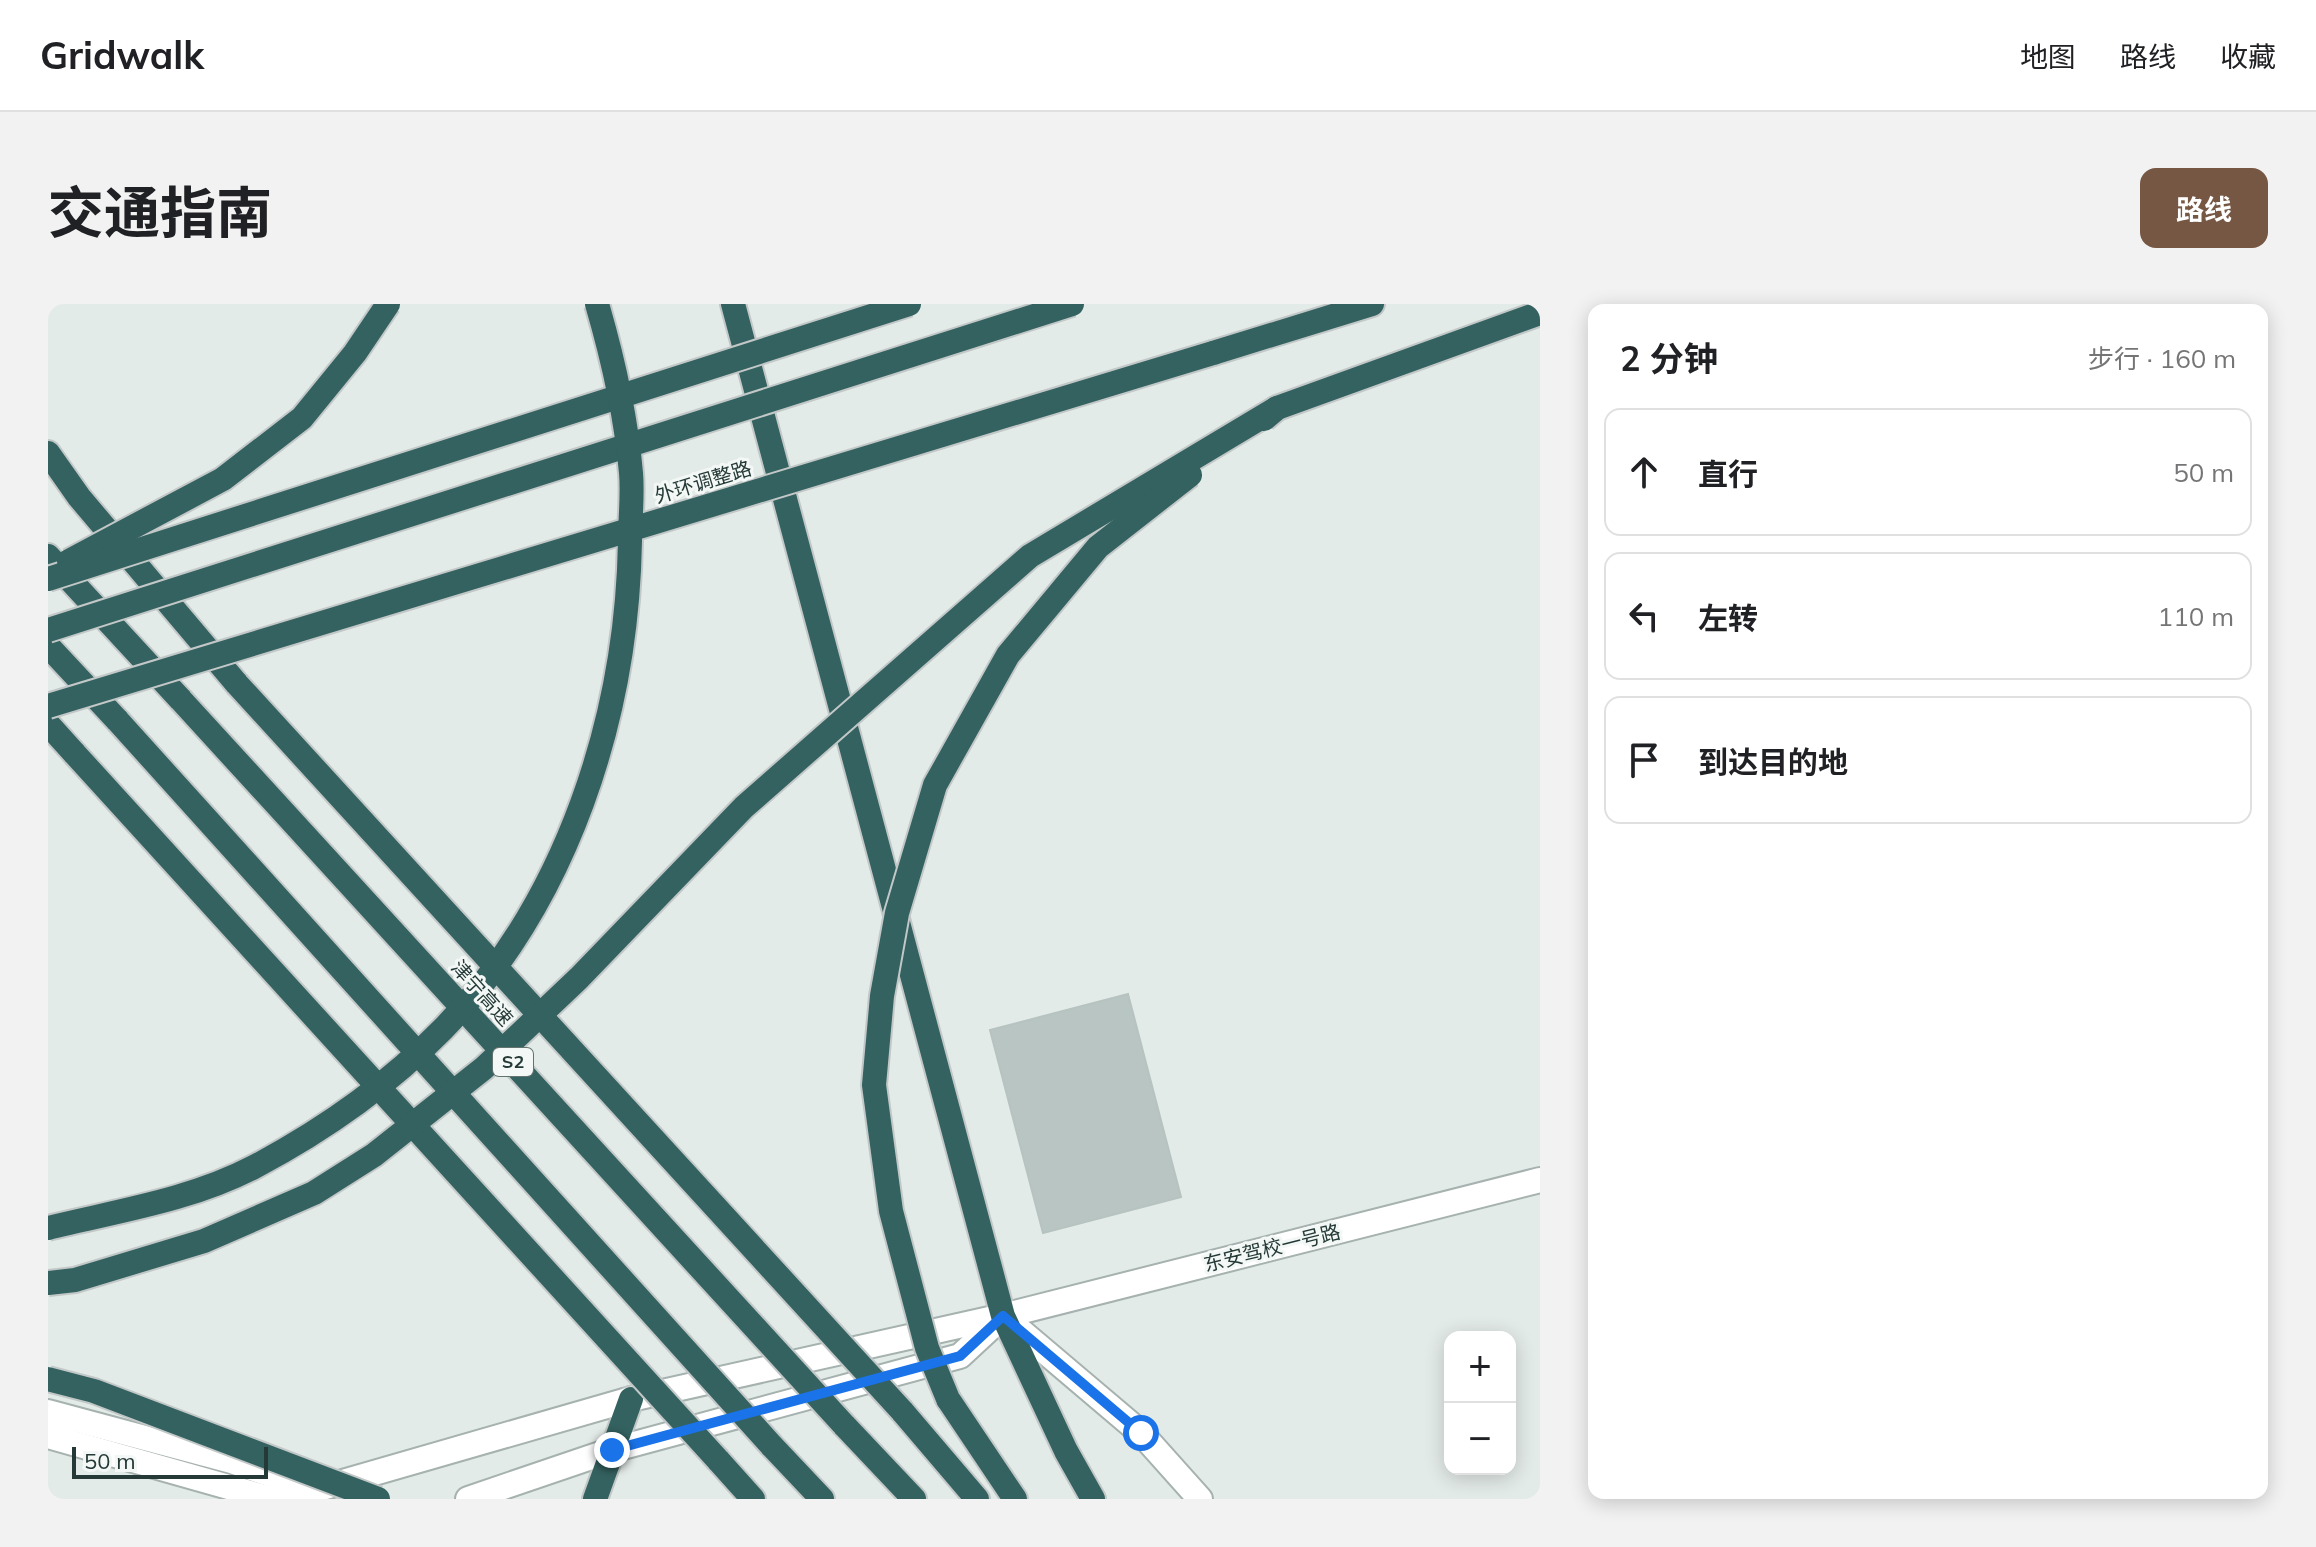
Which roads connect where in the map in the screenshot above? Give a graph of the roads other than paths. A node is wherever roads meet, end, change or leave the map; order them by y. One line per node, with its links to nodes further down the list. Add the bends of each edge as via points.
1 (388, 304): 11 (highway, bridge, via 302,418 223,479)
2 (597, 304): 18 (highway, bridge, via 613,358 631,474 629,587 615,696 591,782 535,905 443,1029 362,1100 254,1167 202,1188)
3 (733, 304): 20 (highway)
4 (909, 304): 12 (highway, bridge)
5 (1072, 304): 13 (highway, bridge)
6 (1372, 304): 15 (highway, 外环调整路, bridge)
7 (1540, 313): 8 (highway, bridge)
8 (1277, 408): 19 (highway, bridge, via 1030,556 744,807 484,1068 374,1155 314,1193 204,1241 75,1280); 36 (highway, bridge, via 1098,547 1008,655 935,785 897,913 874,1085 891,1211 927,1348 948,1399)
9 (48, 453): 35 (highway, bridge, via 237,684)
10 (48, 556): 34 (highway, 津宁高速 / S2, bridge)
11 (48, 572)
12 (48, 579)
13 (48, 630)
14 (48, 646): 33 (highway, bridge)
15 (48, 706)
16 (48, 724): 32 (highway, bridge)
17 (1540, 1180): 20 (street, 东安驾校一号路)
18 (48, 1228)
19 (48, 1283)
20 (1003, 1316): 22 (street, 东安驾校一号路); 25 (street, via 960,1356); 37 (highway); 38 (street, via 1141,1433)
21 (48, 1379): 29 (highway, bridge, via 94,1391)
22 (631, 1399): 25 (highway); 27 (street, 东安驾校一号路)
23 (48, 1412): 26 (street)
24 (48, 1436): 28 (street)
25 (612, 1450): 30 (street); 31 (highway)
26 (231, 1461): 27 (street); 28 (street)
27 (320, 1495): 28 (street, 东安驾校一号路)
28 (256, 1497)
29 (378, 1499)
30 (468, 1499)
31 (595, 1499)
32 (753, 1499)
33 (822, 1499)
34 (914, 1499)
35 (977, 1499)
36 (1015, 1499)
37 (1093, 1499)
38 (1200, 1499)

